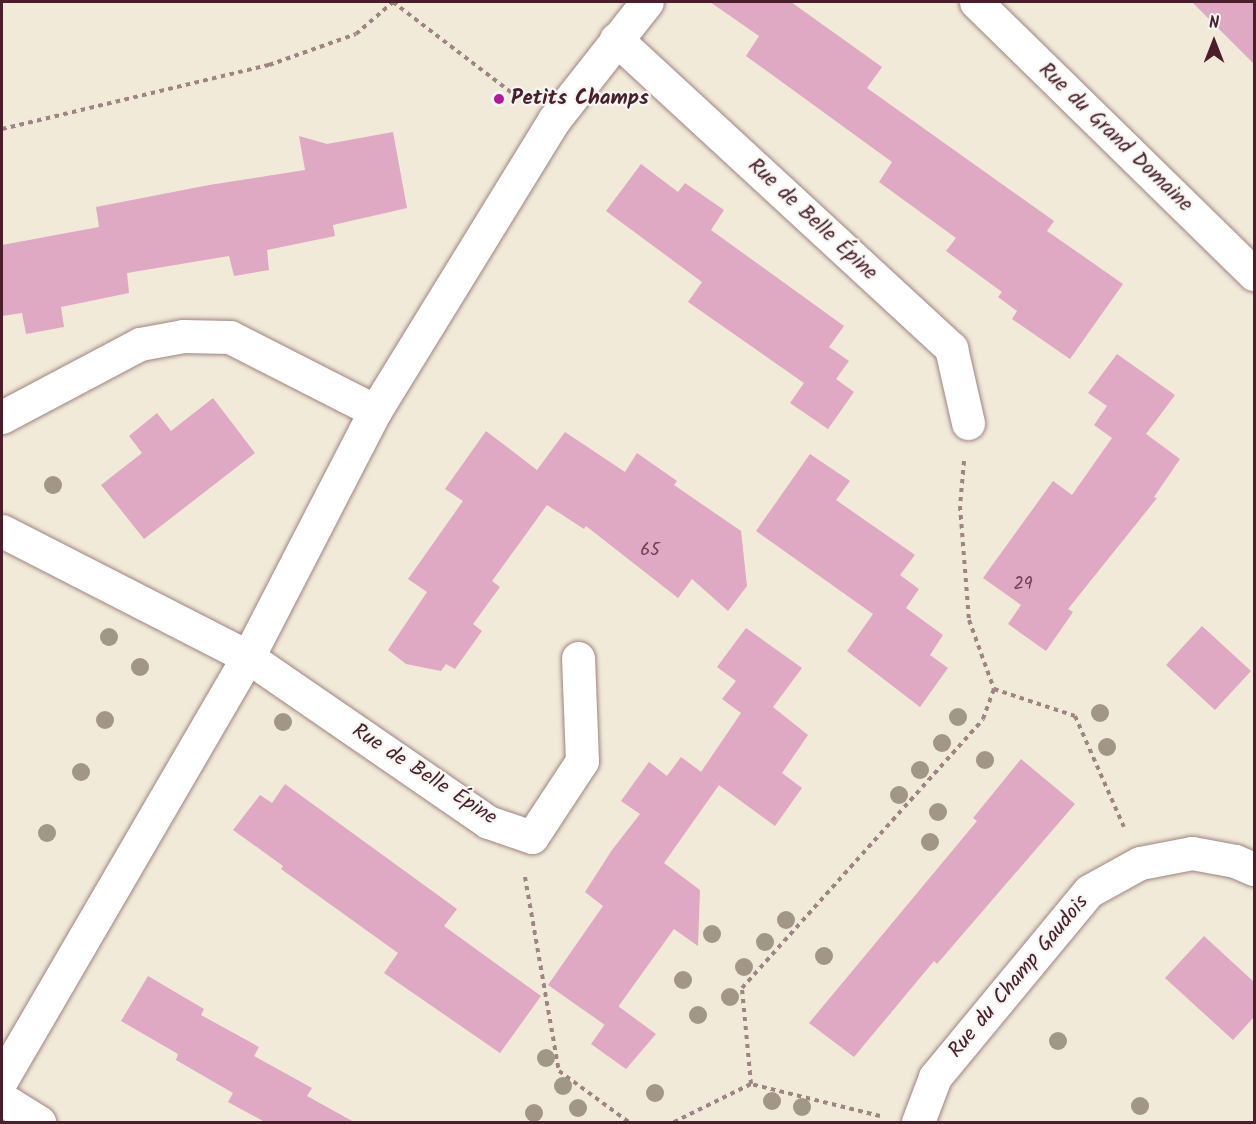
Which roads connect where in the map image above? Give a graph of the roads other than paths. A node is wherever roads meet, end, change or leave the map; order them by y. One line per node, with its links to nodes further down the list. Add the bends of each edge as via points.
1 (647, 2): 3 (street)
2 (976, 2): 4 (street, Rue du Grand Domaine)
3 (616, 39): 5 (street, via 554,120); 7 (street, Rue de Belle Épine, via 951,348)
4 (1254, 274)
5 (375, 411): 6 (street, via 230,337 183,336 140,344); 9 (street)
6 (2, 417)
7 (968, 423)
8 (2, 531): 9 (street, Rue de Belle Épine)
9 (248, 657): 10 (street, Rue de Belle Épine, via 488,822 532,837 582,761); 12 (street)
10 (578, 658)
11 (1254, 869): 14 (street, Rue du Champ Gaudois, via 1192,853 1140,863 1089,891)
12 (2, 1079)
13 (2, 1099): 15 (street)
14 (903, 1120)
15 (39, 1122)

